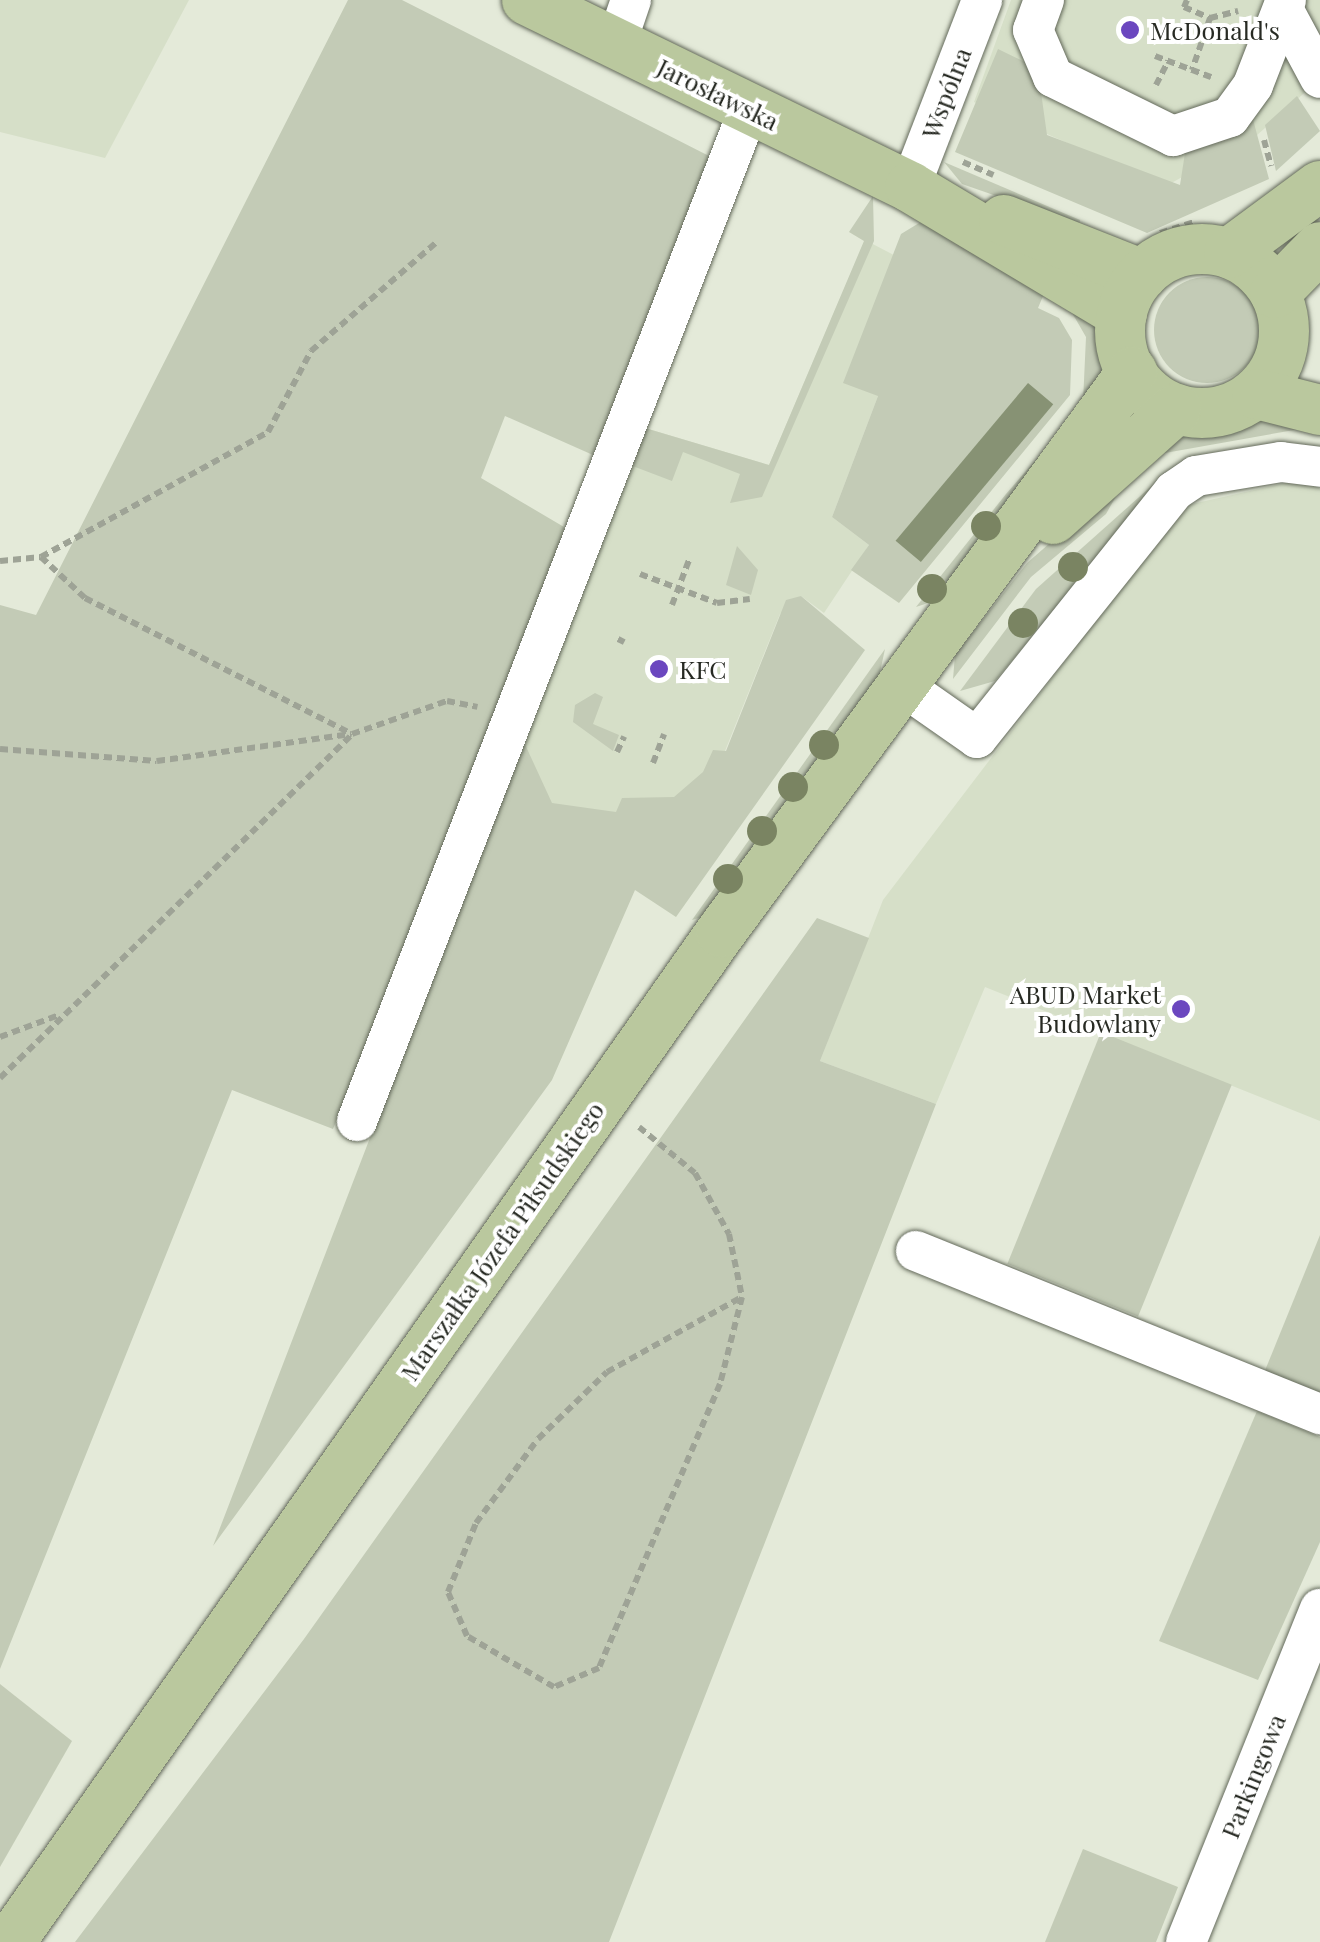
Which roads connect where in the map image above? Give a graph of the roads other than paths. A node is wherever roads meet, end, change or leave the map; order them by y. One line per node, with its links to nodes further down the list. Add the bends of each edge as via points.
1 (527, 0): 5 (main road, Jarosławska)
2 (1060, 0): 6 (street)
3 (980, 4): 6 (street); 11 (street, Wspólna)
4 (1285, 4): 7 (street); 8 (street)
5 (623, 22): 10 (main road, Jarosławska)
6 (1040, 30): 8 (street, via 1053,78 1173,136 1205,132)
7 (1320, 78)
8 (1244, 99): 9 (street, via 1287,83)
9 (1320, 103)
10 (749, 109): 11 (main road, Jarosławska); 24 (street)
11 (918, 166): 15 (main road, Jarosławska)
12 (1298, 184): 13 (main road)
13 (1217, 235): 15 (main road); 16 (main road)
14 (1320, 247): 16 (main road)
15 (1135, 276): 17 (main road)
16 (1293, 332): 18 (main road)
17 (1132, 372): 19 (main road, via 1150,397); 22 (main road, Marszałka Józefa Piłsudskiego)
18 (1257, 394): 19 (main road, via 1232,409); 20 (main road)
19 (1176, 409): 22 (main road, Marszałka Józefa Piłsudskiego)
20 (1320, 410)
21 (1320, 467): 23 (street, via 1281,462 1196,476 1174,491 977,738)
22 (1008, 549): 23 (main road, Marszałka Józefa Piłsudskiego)
23 (900, 684): 28 (main road, Marszałka Józefa Piłsudskiego)
24 (357, 1122)
25 (916, 1251): 26 (street)
26 (1320, 1414)
27 (1320, 1610): 29 (street, Parkingowa)
28 (10, 1942)
29 (1186, 1942)

